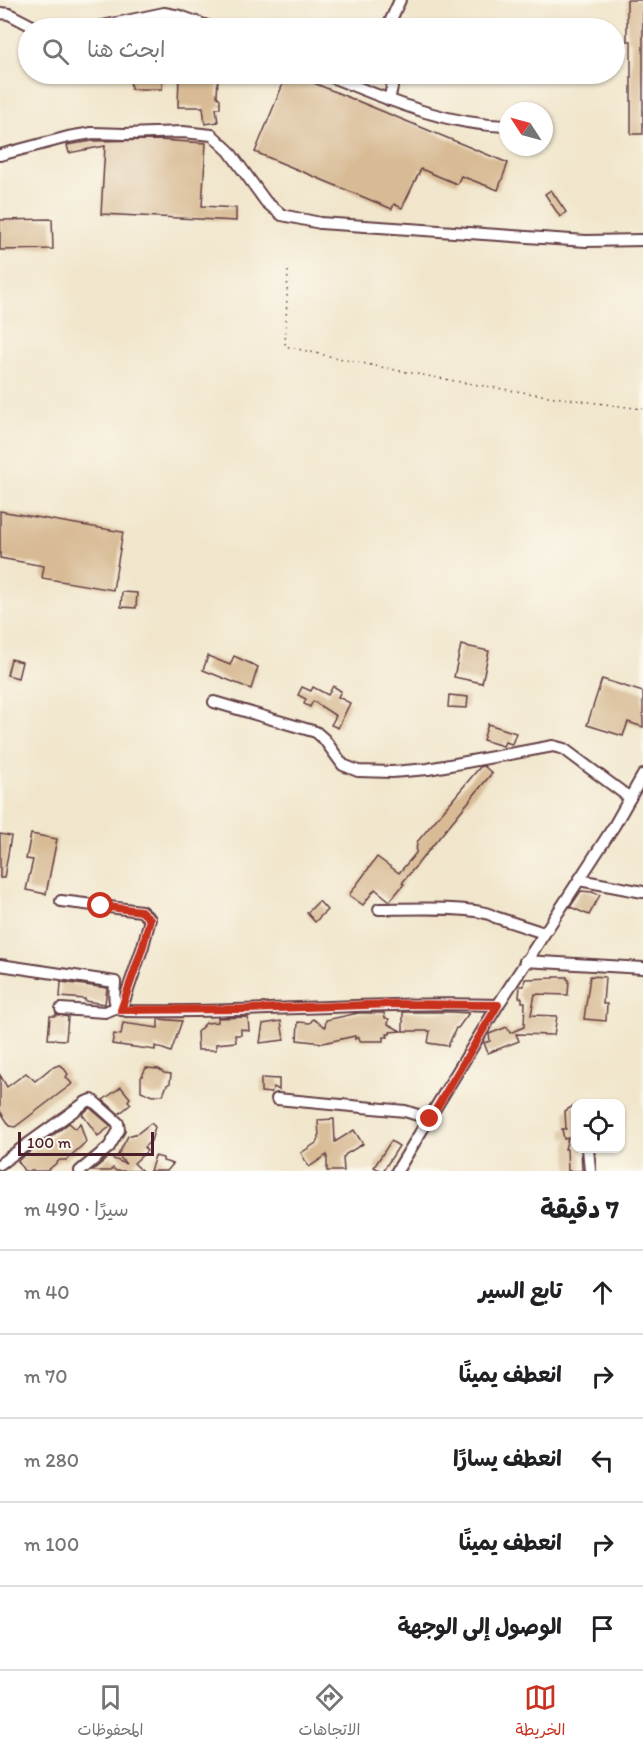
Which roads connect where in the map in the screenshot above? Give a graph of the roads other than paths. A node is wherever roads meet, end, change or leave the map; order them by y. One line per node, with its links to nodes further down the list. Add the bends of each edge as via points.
1 (400, 0): 5 (street)
2 (0, 13): 6 (street)
3 (140, 18): 4 (street, via 164,13)
4 (186, 18)
5 (391, 18)
6 (18, 19)
7 (349, 84): 9 (street)
8 (393, 84): 9 (street)
9 (389, 100): 10 (street, via 424,113)
10 (499, 126)
11 (0, 155): 12 (street, via 92,133 212,135 230,151 266,202 282,215 320,223 575,240)
12 (643, 240)
13 (214, 702): 15 (street, via 316,732 340,762 354,770 428,769 553,746 564,749)
14 (643, 775): 15 (street)
15 (630, 798): 16 (street)
16 (579, 880): 17 (street); 20 (street)
17 (643, 892)
18 (61, 901): 25 (street, via 141,911 150,919)
19 (379, 909): 20 (street, via 473,910)
20 (544, 933): 21 (street)
21 (525, 961): 23 (street); 24 (street)
22 (0, 965): 25 (street, via 115,982 114,1000)
23 (643, 968)
24 (498, 1005): 25 (street); 28 (street)
25 (119, 1008): 26 (street, via 105,1012)
26 (61, 1009)
27 (277, 1099): 28 (street, via 405,1111)
28 (430, 1119): 32 (street)
29 (588, 1153): 33 (street)
30 (0, 1164): 31 (street, via 92,1100 118,1122 119,1130 109,1147)
31 (80, 1171)
32 (397, 1171)
33 (590, 1171)

